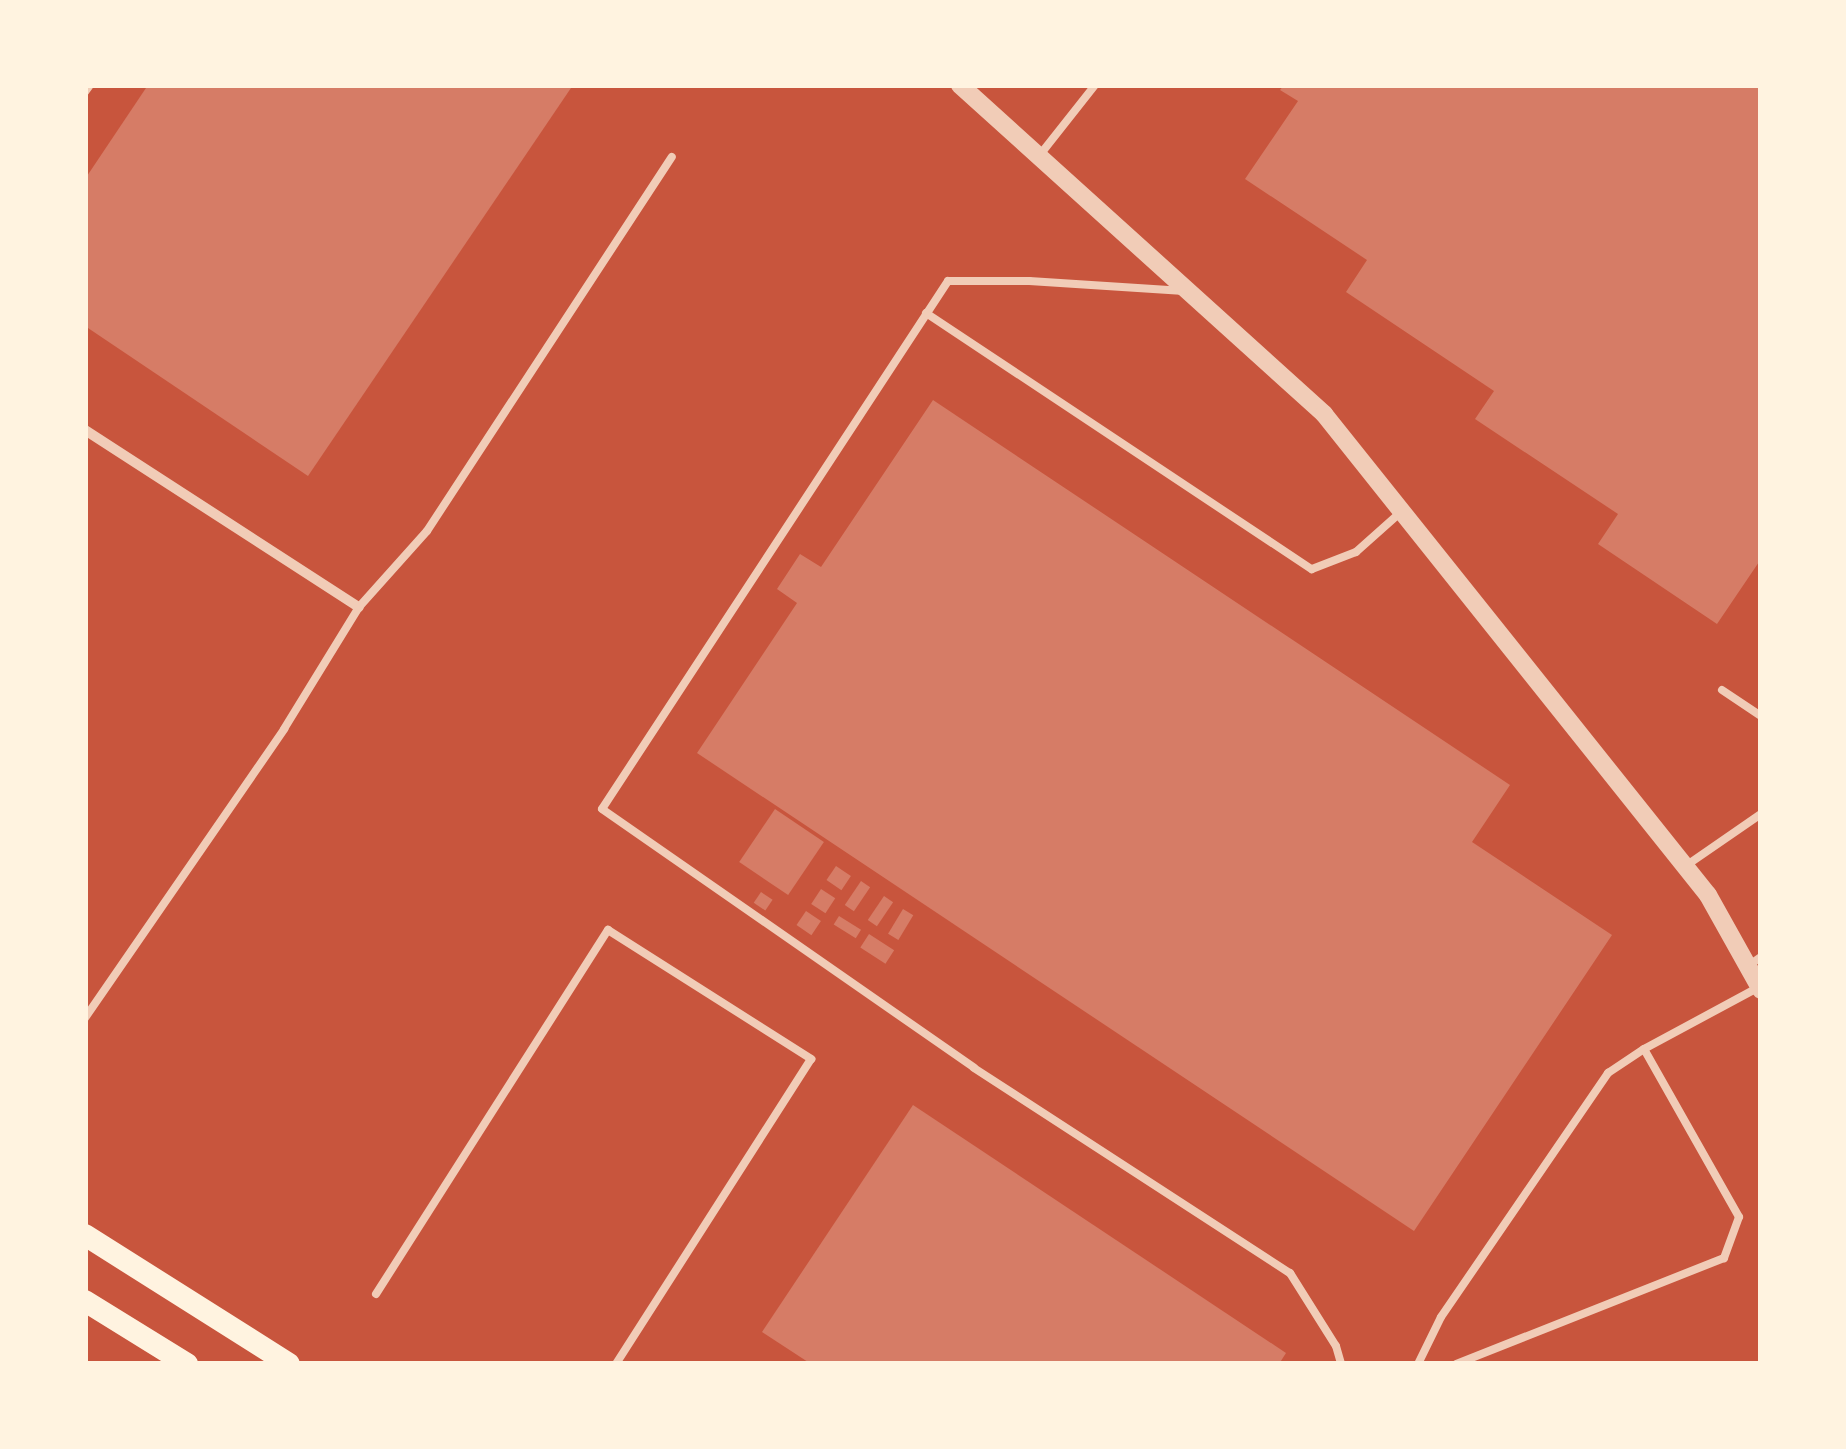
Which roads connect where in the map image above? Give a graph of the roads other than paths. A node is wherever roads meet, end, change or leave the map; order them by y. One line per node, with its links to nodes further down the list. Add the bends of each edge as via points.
1 (90, 85): 4 (lane)
2 (960, 85): 5 (street)
3 (1095, 85): 5 (lane)
4 (85, 92)
5 (1039, 156): 7 (street)
6 (672, 157): 11 (lane, via 426,530)
7 (1189, 292): 8 (lane, via 948,281); 10 (street, via 1324,414)
8 (926, 313): 10 (lane, via 1312,568 1356,552); 26 (lane, via 602,809 974,1068 1290,1272)
9 (85, 430): 11 (street)
10 (1402, 511): 15 (street)
11 (359, 608): 18 (lane)
12 (1722, 690): 13 (lane)
13 (1761, 716)
14 (1760, 819): 15 (lane)
15 (1685, 867): 16 (street)
16 (1754, 962): 17 (street)
17 (1760, 988): 19 (lane)
18 (85, 1018)
19 (1644, 1049): 27 (lane, via 1608,1073 1442,1317); 28 (lane, via 1739,1217 1724,1258)
20 (85, 1234): 24 (main road)
21 (376, 1294): 25 (lane, via 608,930 810,1059)
22 (85, 1301): 23 (main road)
23 (187, 1364)
24 (289, 1364)
25 (616, 1364)
26 (1342, 1364)
27 (1418, 1364)
28 (1456, 1364)

